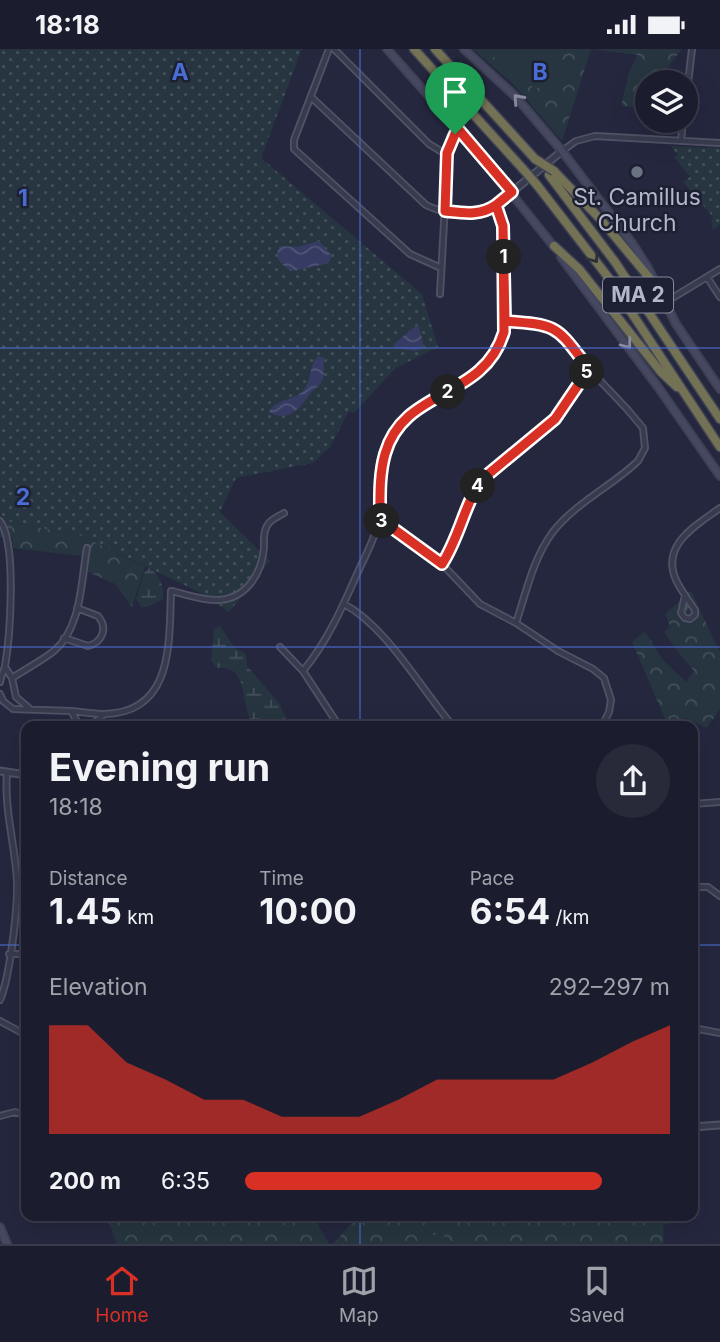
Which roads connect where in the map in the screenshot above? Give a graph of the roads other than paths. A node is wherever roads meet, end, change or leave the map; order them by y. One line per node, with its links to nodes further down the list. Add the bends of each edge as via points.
1 (332, 49): 8 (street); 14 (street, via 429,144)
2 (387, 49): 9 (main road)
3 (414, 49): 30 (highway, MA 2, one-way to 30, bridge, via 537,185 602,269)
4 (435, 49): 15 (highway, MA 2, bridge)
5 (464, 49): 13 (main road, one-way to 5, via 510,90)
6 (692, 49): 7 (street)
7 (690, 70)
8 (311, 97): 18 (street, via 421,202); 20 (street, via 293,147 410,254)
9 (459, 130): 14 (street); 16 (main road)
10 (682, 133): 11 (street)
11 (681, 141): 12 (street); 13 (street, via 592,137)
12 (720, 143)
13 (562, 151): 16 (street); 23 (main road, via 632,243)
14 (447, 155): 18 (street)
15 (551, 173): 23 (highway, via 603,221); 31 (highway, MA 2)
16 (512, 192): 17 (street); 19 (main road)
17 (496, 205): 18 (street, via 483,212); 27 (street, via 503,226)
18 (445, 211): 20 (street)
19 (554, 246): 30 (highway, via 579,269); 33 (main road, one-way to 33)
20 (441, 268): 24 (street)
21 (720, 269): 22 (street)
22 (707, 277): 25 (street); 26 (street)
23 (657, 287): 29 (main road)
24 (440, 294)
25 (674, 297)
26 (720, 297)
27 (505, 321): 28 (street, via 553,328); 36 (street, via 499,347 482,369 415,410 396,430 383,465)
28 (589, 369): 39 (street, via 555,419 480,481); 43 (street, via 636,418 643,428 645,448 633,466 554,532 538,557)
29 (720, 389)
30 (689, 400): 32 (highway, MA 2)
31 (720, 419)
32 (720, 447)
33 (720, 476)
34 (720, 508): 40 (street, via 683,536 674,550 673,572)
35 (284, 513): 53 (street, via 268,523 257,575 236,596 210,600 170,591 166,662 160,681 141,704)
36 (380, 519): 39 (street); 41 (street)
37 (0, 521): 46 (street, via 9,554)
38 (87, 548): 42 (street)
39 (442, 564): 43 (street, via 480,604)
40 (685, 595): 40 (street, via 681,613 690,619 695,610)
41 (344, 604): 47 (street); 57 (street, via 385,638)
42 (77, 608): 44 (street); 44 (street, via 100,618 103,634 88,646)
43 (516, 623): 58 (street, via 604,678 611,700)
44 (64, 638): 48 (street, via 54,651)
45 (280, 647): 47 (street)
46 (5, 666): 48 (street); 49 (street)
47 (303, 671): 56 (street)
48 (12, 678): 51 (street, via 16,697)
49 (0, 682)
50 (0, 694): 51 (street, via 13,709)
51 (30, 708): 52 (street)
52 (71, 711): 53 (street); 54 (street)
53 (104, 714): 55 (street)
54 (77, 721)
55 (96, 721)
56 (336, 721)
57 (449, 721)
58 (604, 721)
59 (4, 772): 63 (street)
60 (720, 801): 61 (street)
61 (698, 803)
62 (21, 881): 63 (street)
63 (17, 882): 66 (street)
64 (698, 887): 65 (street, via 708,887)
65 (720, 896)
66 (9, 954): 67 (street); 68 (street)
67 (21, 954)
68 (0, 1000)
69 (0, 1021): 71 (street)
70 (698, 1029): 72 (street)
71 (21, 1032)
72 (720, 1033)
73 (21, 1114): 74 (street)
74 (0, 1116)
75 (720, 1125): 76 (street)
76 (698, 1127)
77 (0, 1227): 78 (main road)
78 (6, 1244)

